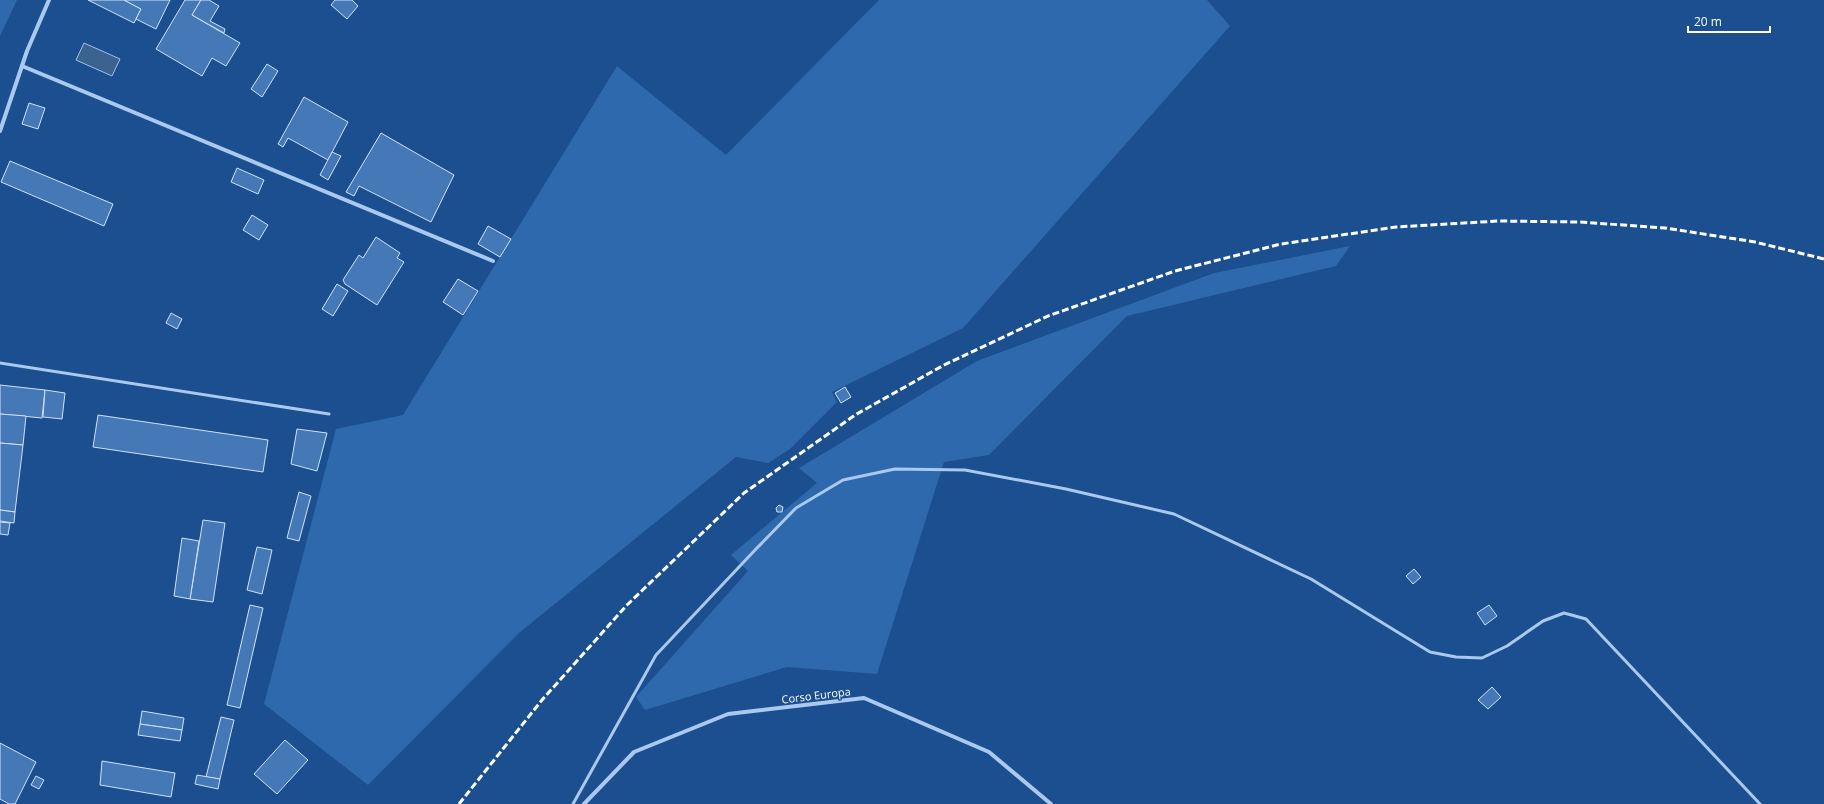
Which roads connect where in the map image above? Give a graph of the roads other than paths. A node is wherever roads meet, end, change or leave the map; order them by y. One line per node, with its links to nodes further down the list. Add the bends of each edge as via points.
1 (49, 0): 2 (street)
2 (22, 66): 3 (street); 4 (street)
3 (0, 131)
4 (493, 261)
5 (0, 363): 6 (lane)
6 (329, 414)
7 (573, 804): 10 (lane, via 656,655 756,549 796,508 843,480 895,469 965,470 1066,489 1174,514 1311,579 1430,652 1482,658 1564,612 1586,619)
8 (584, 804): 9 (street, Corso Europa, via 634,752 728,714 864,698 989,752)
9 (1051, 804)
10 (1760, 804)

